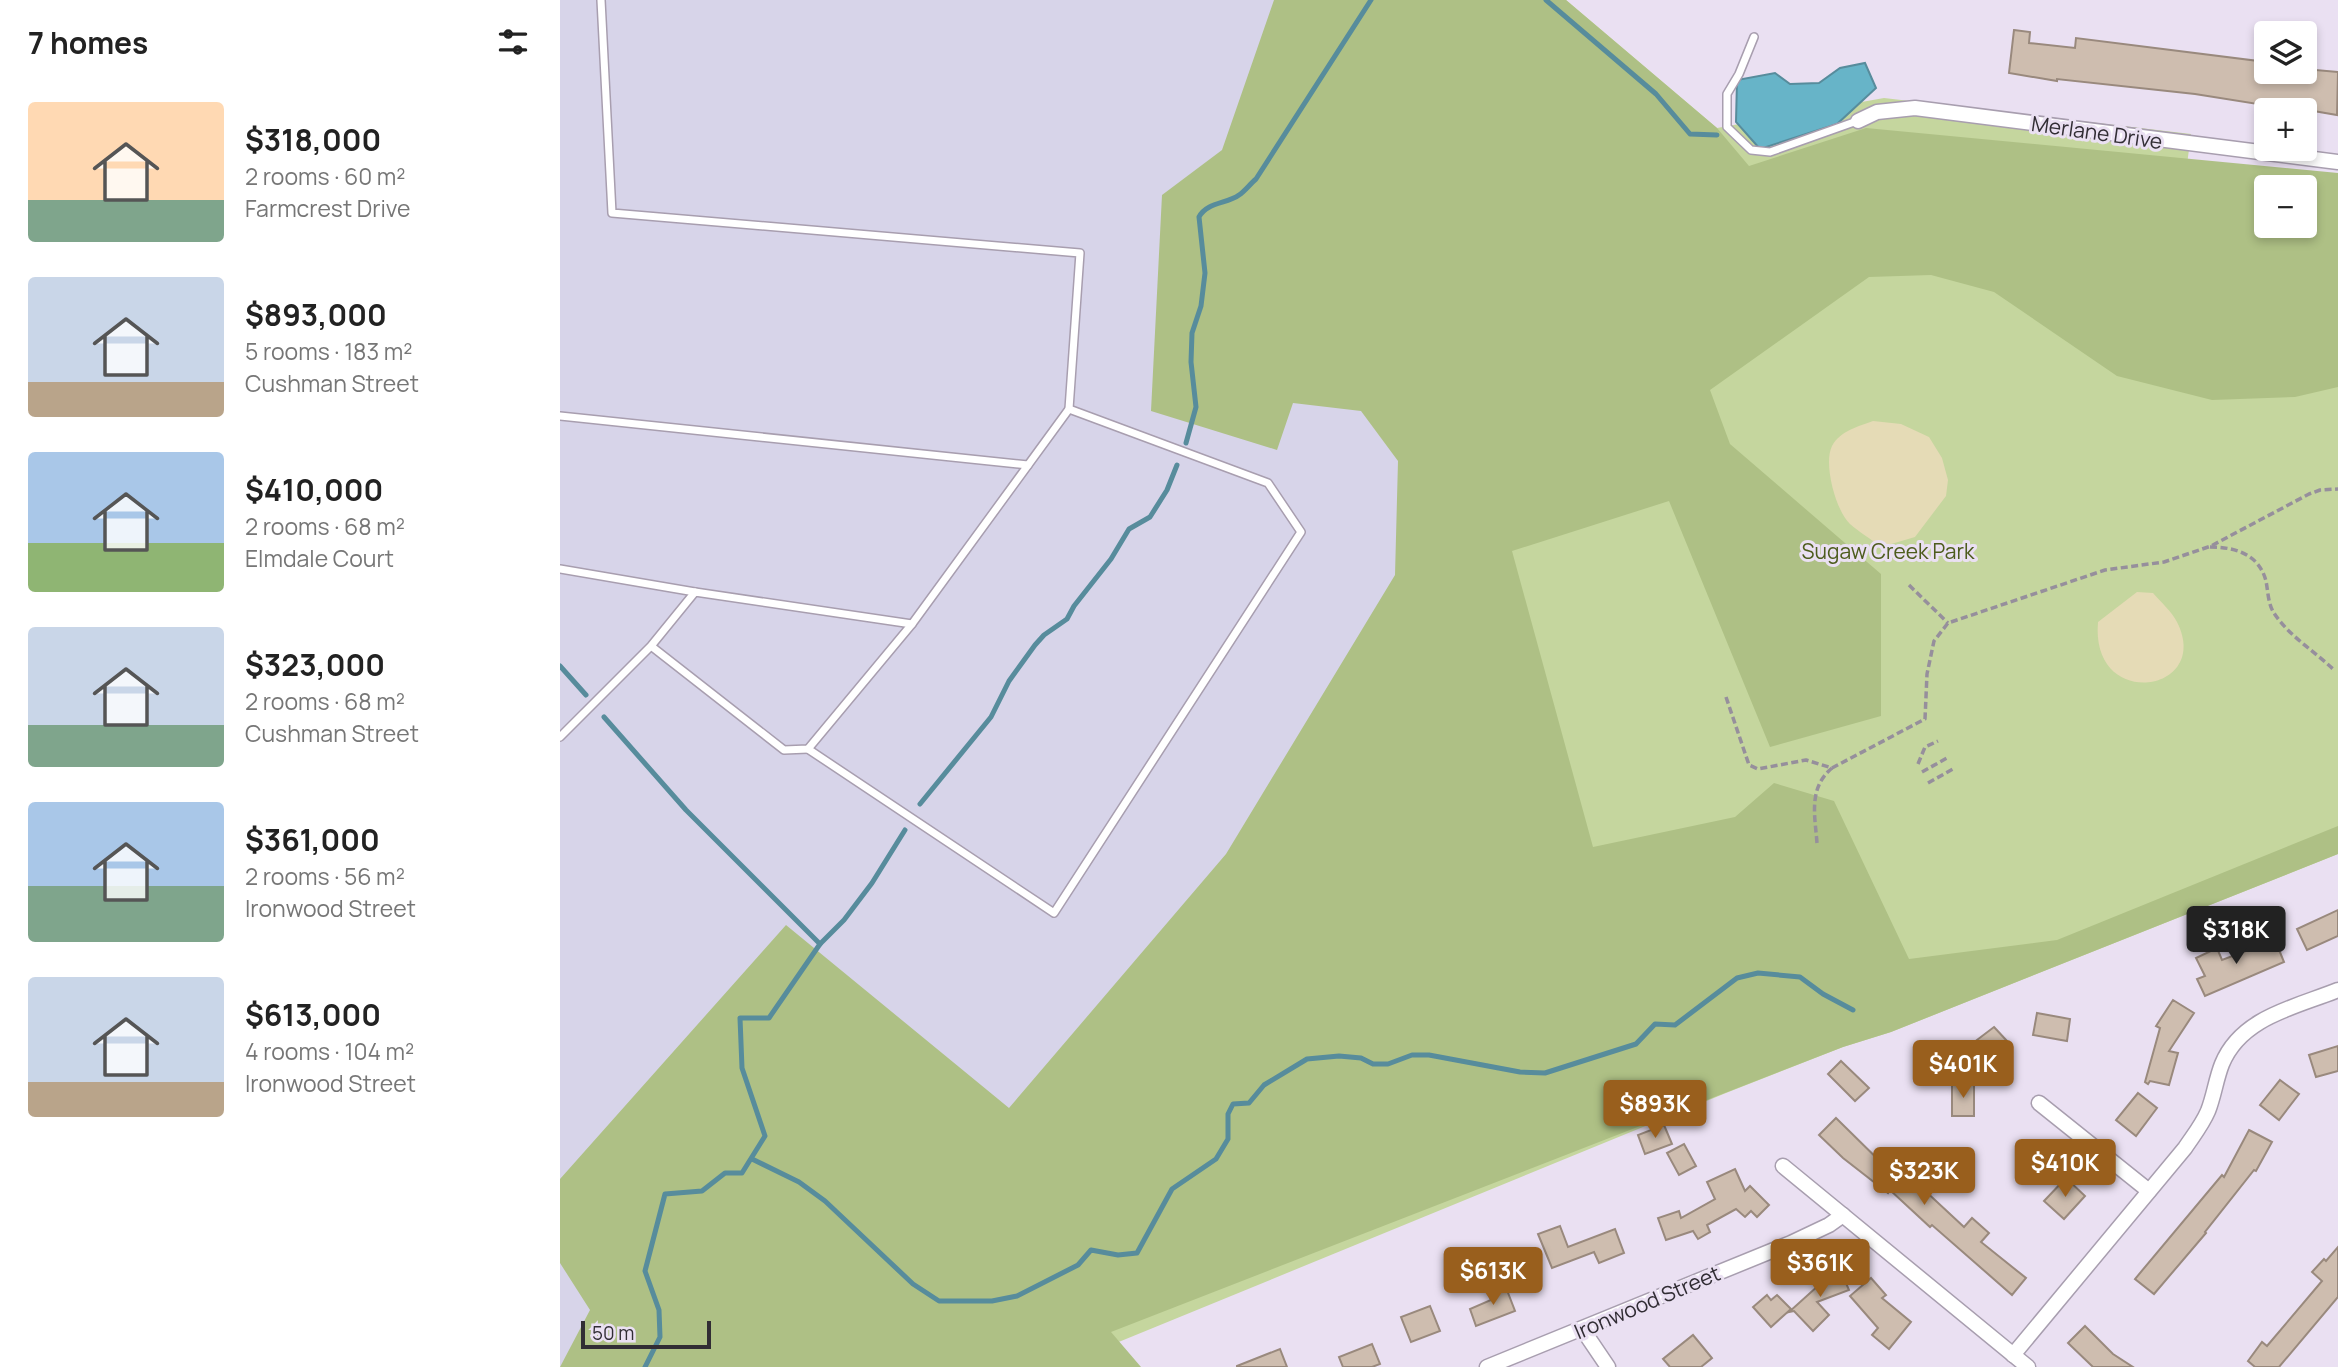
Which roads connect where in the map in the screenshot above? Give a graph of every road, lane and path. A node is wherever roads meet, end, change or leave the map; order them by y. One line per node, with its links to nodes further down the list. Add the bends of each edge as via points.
1 (601, 0): 5 (lane, via 612,213 1080,253)
2 (1754, 37): 3 (lane, via 1727,94 1727,127 1751,150 1770,152)
3 (1858, 121): 4 (street, Merlane Drive, via 1877,112 1915,108)
4 (2338, 162)
5 (1069, 409): 7 (lane); 20 (lane, via 1268,483 1301,532 1054,913)
6 (560, 416): 7 (lane)
7 (1028, 465): 14 (lane)
8 (2338, 489): 9 (path, via 2320,489)
9 (2206, 547): 13 (path, via 2164,562 2105,570); 16 (path, via 2236,550 2256,561 2273,612)
10 (560, 569): 12 (lane)
11 (1909, 585): 13 (path)
12 (695, 592): 14 (lane); 15 (lane)
13 (1948, 623): 23 (path, via 1934,641 1925,719)
14 (912, 624): 20 (lane)
15 (651, 646): 18 (lane); 20 (lane, via 784,750)
16 (2333, 669)
17 (1726, 697): 23 (path, via 1749,765 1758,769 1806,760)
18 (560, 737)
19 (1938, 741): 22 (path, via 1925,747)
20 (808, 749)
21 (1947, 758): 25 (path)
22 (1918, 764)
23 (1832, 768): 27 (path, via 1816,786)
24 (1953, 769): 26 (path)
25 (1923, 772)
26 (1928, 783)
27 (1817, 843)
28 (2338, 990): 31 (street, via 2245,1030 2222,1064 2201,1125)
29 (2039, 1103): 31 (street)
30 (1783, 1166): 32 (street)
31 (2149, 1191): 34 (street)
32 (1843, 1215): 33 (street, Ironwood Street, via 1791,1243); 34 (street)
33 (1583, 1330): 35 (street, Ironwood Street); 36 (street)
34 (2013, 1355): 37 (street)
35 (1487, 1367)
36 (1608, 1367)
37 (2028, 1367)

